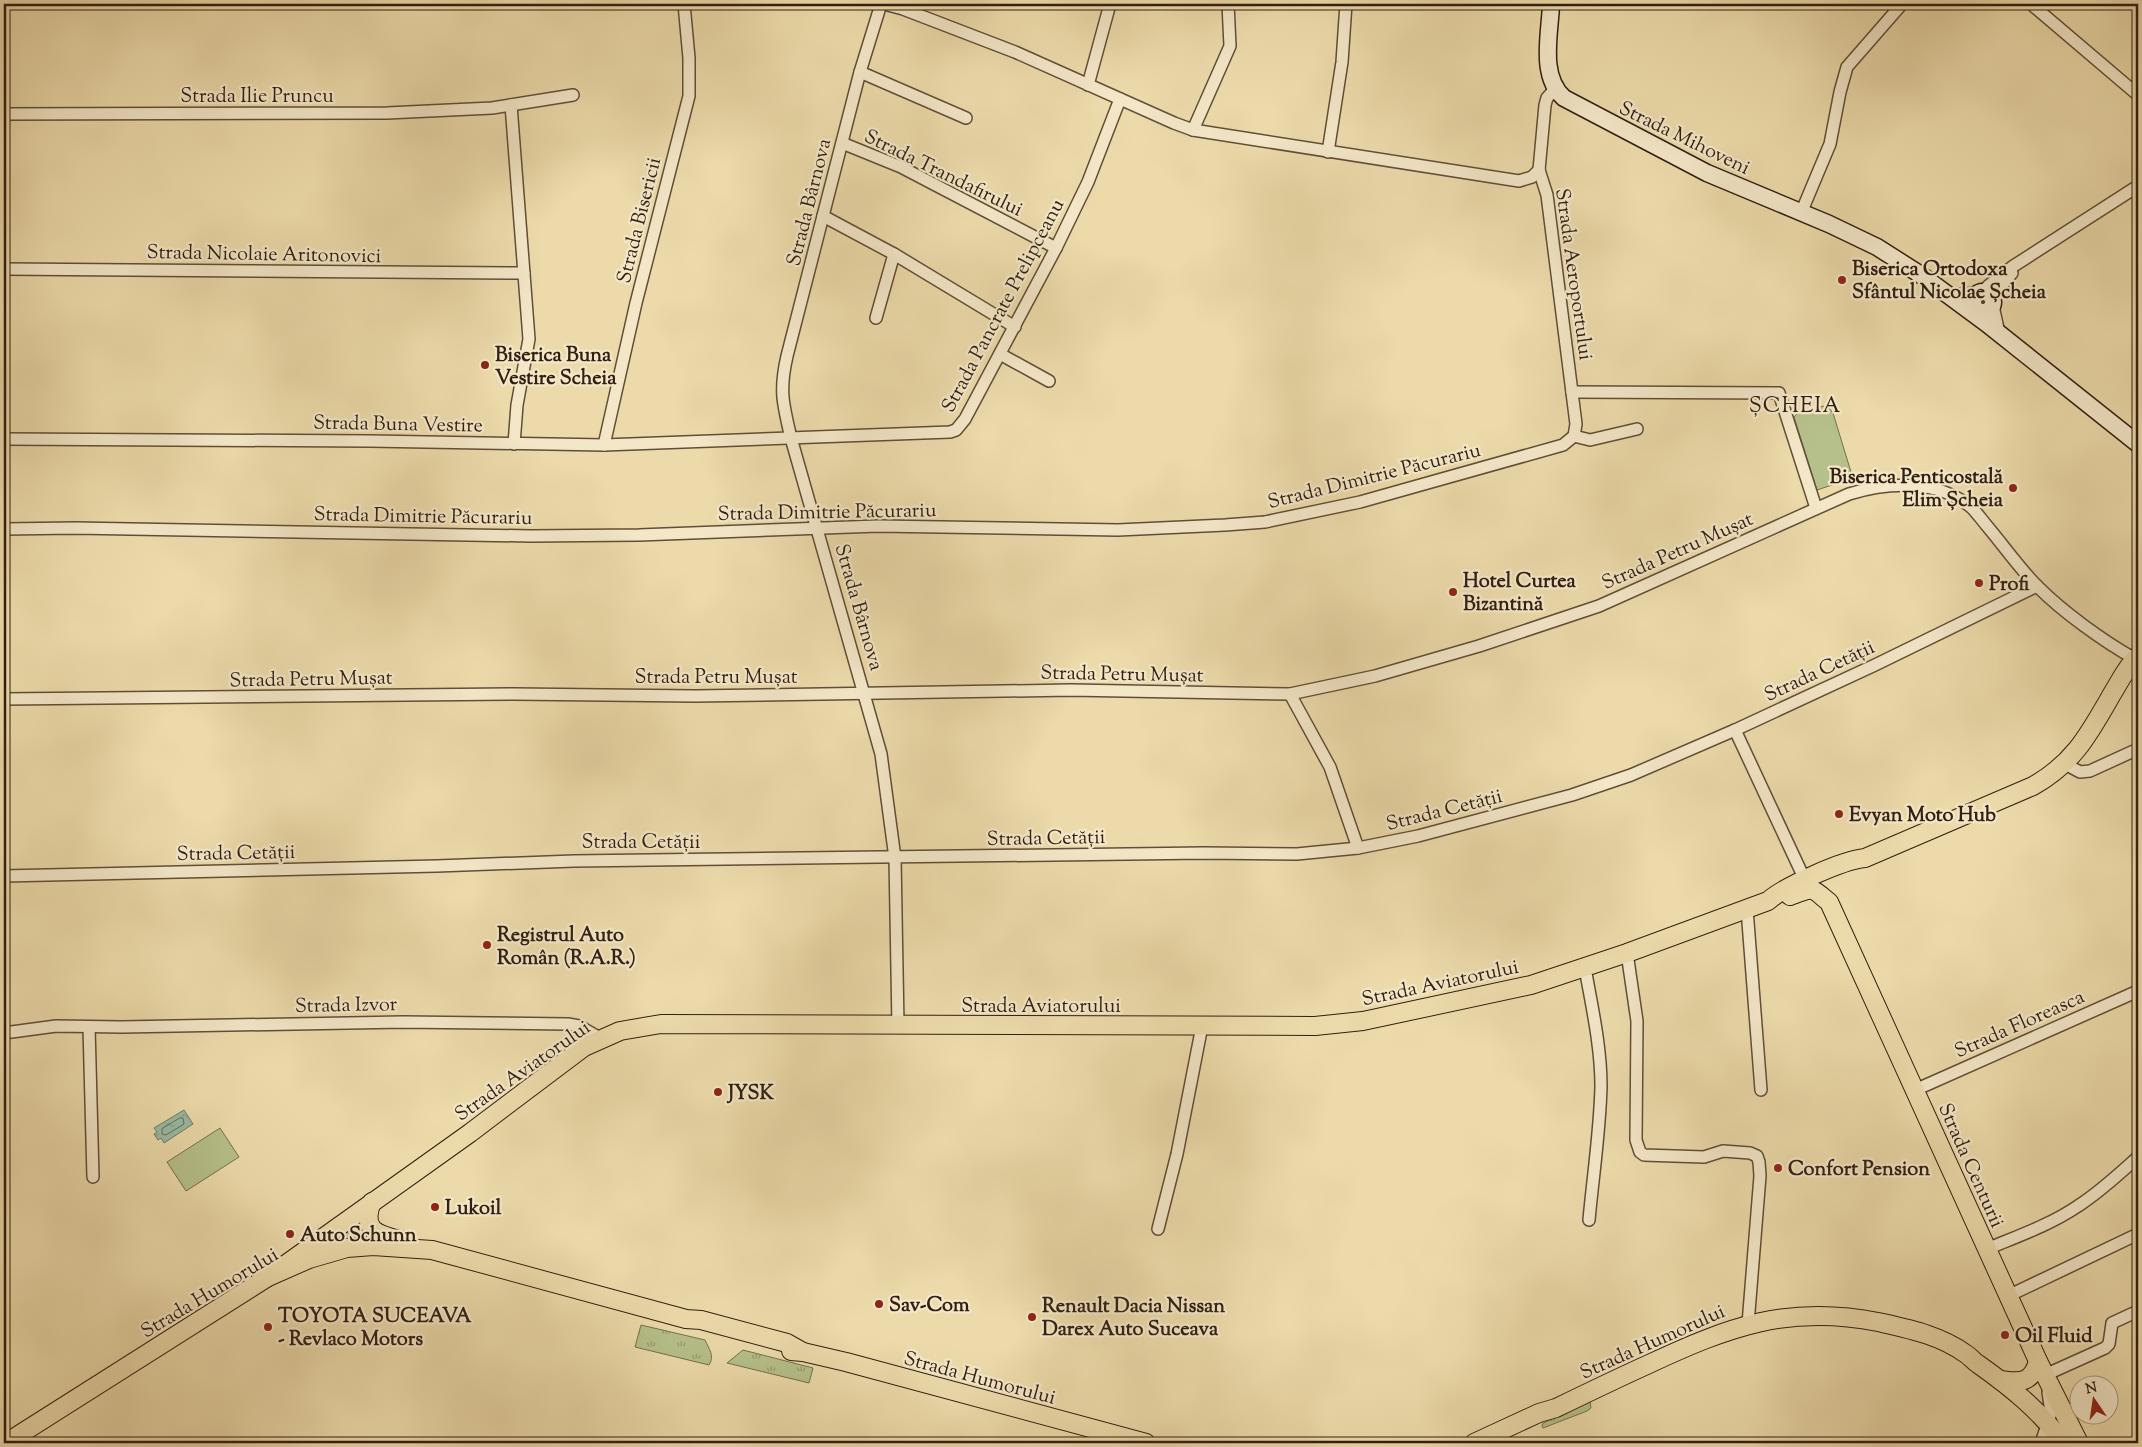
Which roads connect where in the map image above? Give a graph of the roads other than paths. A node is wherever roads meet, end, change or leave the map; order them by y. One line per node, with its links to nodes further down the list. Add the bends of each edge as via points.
1 (684, 4): 41 (street, Strada Bisericii, via 689,96 636,303)
2 (887, 4): 9 (street, Strada Bârnova); 10 (street, Strada Aeroportului, via 1016,52)
3 (1110, 4): 10 (street)
4 (1228, 4): 18 (street, via 1230,46)
5 (1346, 4): 20 (street, via 1342,62)
6 (1551, 4): 11 (main road, via 1548,62)
7 (1902, 4): 23 (street, via 1847,67 1830,144)
8 (2031, 4): 13 (street)
9 (860, 72): 17 (street); 19 (street, Strada Bârnova)
10 (1088, 85): 14 (street, Strada Aeroportului)
11 (1555, 89): 21 (street, via 1546,105); 23 (main road, Strada Mihoveni, via 1572,104 1669,155)
12 (573, 94): 15 (street, Strada Ilie Pruncu)
13 (2138, 95)
14 (1120, 99): 18 (street, Strada Aeroportului); 25 (street, Strada Pancrate Prelipceanu, via 1088,182)
15 (511, 106): 16 (street, Strada Ilie Pruncu, via 386,113); 28 (street)
16 (4, 114)
17 (966, 118)
18 (1193, 130): 20 (street, Strada Aeroportului)
19 (842, 143): 24 (street, Strada Bârnova); 25 (street, Strada Trandafirului, via 901,167)
20 (1328, 152): 21 (street, Strada Aeroportului, via 1519,181 1532,177)
21 (1539, 170): 34 (street, Strada Aeroportului, via 1547,195)
22 (2138, 186): 29 (street, via 2020,264)
23 (1802, 213): 29 (main road, Strada Mihoveni, via 1877,247 1948,295)
24 (823, 216): 26 (street); 37 (street, Strada Bârnova, via 782,379)
25 (1056, 248): 31 (street, Strada Pancrate Prelipceanu)
26 (894, 254): 30 (street); 31 (street)
27 (4, 269): 28 (street, Strada Nicolaie Aritonovici)
28 (524, 273): 39 (street, via 528,348 517,405)
29 (1983, 304): 40 (main road, Strada Mihoveni, via 1999,333)
30 (876, 318)
31 (1015, 327): 32 (street, Strada Pancrate Prelipceanu)
32 (1000, 354): 33 (street); 37 (street, Strada Pancrate Prelipceanu, via 962,425 950,432)
33 (1049, 381)
34 (1572, 392): 36 (street, Strada Aeroportului, via 1576,424); 42 (street, via 1778,393)
35 (1636, 429): 36 (street, via 1590,440)
36 (1574, 436): 43 (street, Strada Dimitrie Păcurariu, via 1562,445 1412,488 1265,522 1118,530 947,526)
37 (791, 438): 41 (street, Strada Buna Vestire); 43 (street, Strada Bârnova)
38 (4, 439): 39 (street, Strada Buna Vestire)
39 (514, 444): 41 (street, Strada Buna Vestire)
40 (2138, 444)
41 (604, 445)
42 (1816, 508): 45 (street, Strada Petru Mușat, via 1879,486 1900,484 1932,488 1954,496 1972,508); 48 (street, Strada Petru Mușat, via 1624,596 1568,617 1375,676)
43 (817, 528): 44 (street, Strada Dimitrie Păcurariu, via 531,536); 47 (street, Strada Bârnova)
44 (4, 529)
45 (2037, 586): 46 (street, Strada Petru Mușat, via 2053,602); 50 (street, Strada Cetății)
46 (2137, 658): 52 (main road, via 2094,726)
47 (865, 694): 48 (street, Strada Petru Mușat, via 1071,690); 49 (street, Strada Petru Mușat); 54 (street, Strada Bârnova, via 882,754)
48 (1290, 694): 53 (street, via 1330,767)
49 (4, 699)
50 (1735, 730): 53 (street, Strada Cetății, via 1631,775 1572,795 1418,836); 57 (street)
51 (2138, 749): 52 (street, via 2090,772 2080,772)
52 (2065, 764): 55 (main road, via 2045,780 2025,790)
53 (1358, 848): 54 (street, Strada Cetății, via 1297,854)
54 (895, 858): 56 (street, Strada Cetății, via 574,861); 64 (street, Strada Bârnova)
55 (1865, 858): 57 (main road, Strada Aviatorului, via 1854,859); 59 (main road, via 1861,866 1831,883)
56 (4, 876)
57 (1805, 880): 58 (main road, Strada Aviatorului)
58 (1768, 901): 59 (main road, via 1779,901 1810,890 1820,893); 60 (main road, Strada Aviatorului)
59 (1829, 902): 70 (main road, Strada Centurii)
60 (1747, 909): 61 (main road, Strada Aviatorului); 69 (street)
61 (1627, 953): 62 (main road, Strada Aviatorului); 82 (street, via 1637,1021 1636,1140 1640,1152 1644,1155 1704,1157 1723,1151 1750,1153 1759,1162)
62 (1585, 968): 65 (main road, Strada Aviatorului, via 1531,985 1363,1021 1287,1027); 74 (street, via 1600,1085)
63 (2138, 991): 70 (street, Strada Floreasca)
64 (898, 1026): 65 (main road, Strada Aviatorului); 68 (main road, Strada Aviatorului, via 661,1024)
65 (1202, 1026): 75 (street)
66 (89, 1027): 67 (street, Strada Izvor, via 41,1026); 68 (street, Strada Izvor, via 558,1023 578,1026); 72 (street)
67 (4, 1033)
68 (600, 1038): 73 (main road, Strada Aviatorului)
69 (1761, 1090)
70 (1915, 1090): 77 (main road, Strada Centurii)
71 (2138, 1157): 77 (street, via 2100,1191 2077,1206 2046,1224)
72 (93, 1177)
73 (372, 1202): 78 (main road, via 367,1216 373,1230); 79 (main road, Strada Aviatorului)
74 (1588, 1220)
75 (1158, 1229)
76 (2138, 1234): 80 (street)
77 (1987, 1249): 80 (main road, Strada Centurii)
78 (432, 1250): 79 (main road, Strada Humorului, via 380,1246 347,1248 309,1259); 88 (main road, Strada Humorului, via 786,1343 803,1352)
79 (268, 1277): 87 (main road, Strada Humorului)
80 (2008, 1296): 83 (main road, Strada Centurii)
81 (2138, 1311): 83 (street, via 2112,1324 2109,1344 2105,1348)
82 (1748, 1324): 84 (main road, Strada Humorului, via 1805,1315 1886,1324 1975,1362); 85 (main road, Strada Humorului, via 1706,1338)
83 (2044, 1372): 84 (main road, via 2014,1382); 86 (street, via 2051,1407); 94 (main road, Strada Centurii)
84 (2000, 1380): 86 (main road, Strada Humorului)
85 (1556, 1408): 89 (main road, Strada Humorului); 90 (main road, Strada Humorului, via 1540,1419)
86 (2049, 1423): 91 (street); 92 (main road, Strada Humorului); 93 (main road, via 2060,1430)
87 (6, 1443)
88 (1146, 1443)
89 (1474, 1443)
90 (1486, 1443)
91 (2042, 1443)
92 (2063, 1443)
93 (2070, 1443)
94 (2079, 1443)

